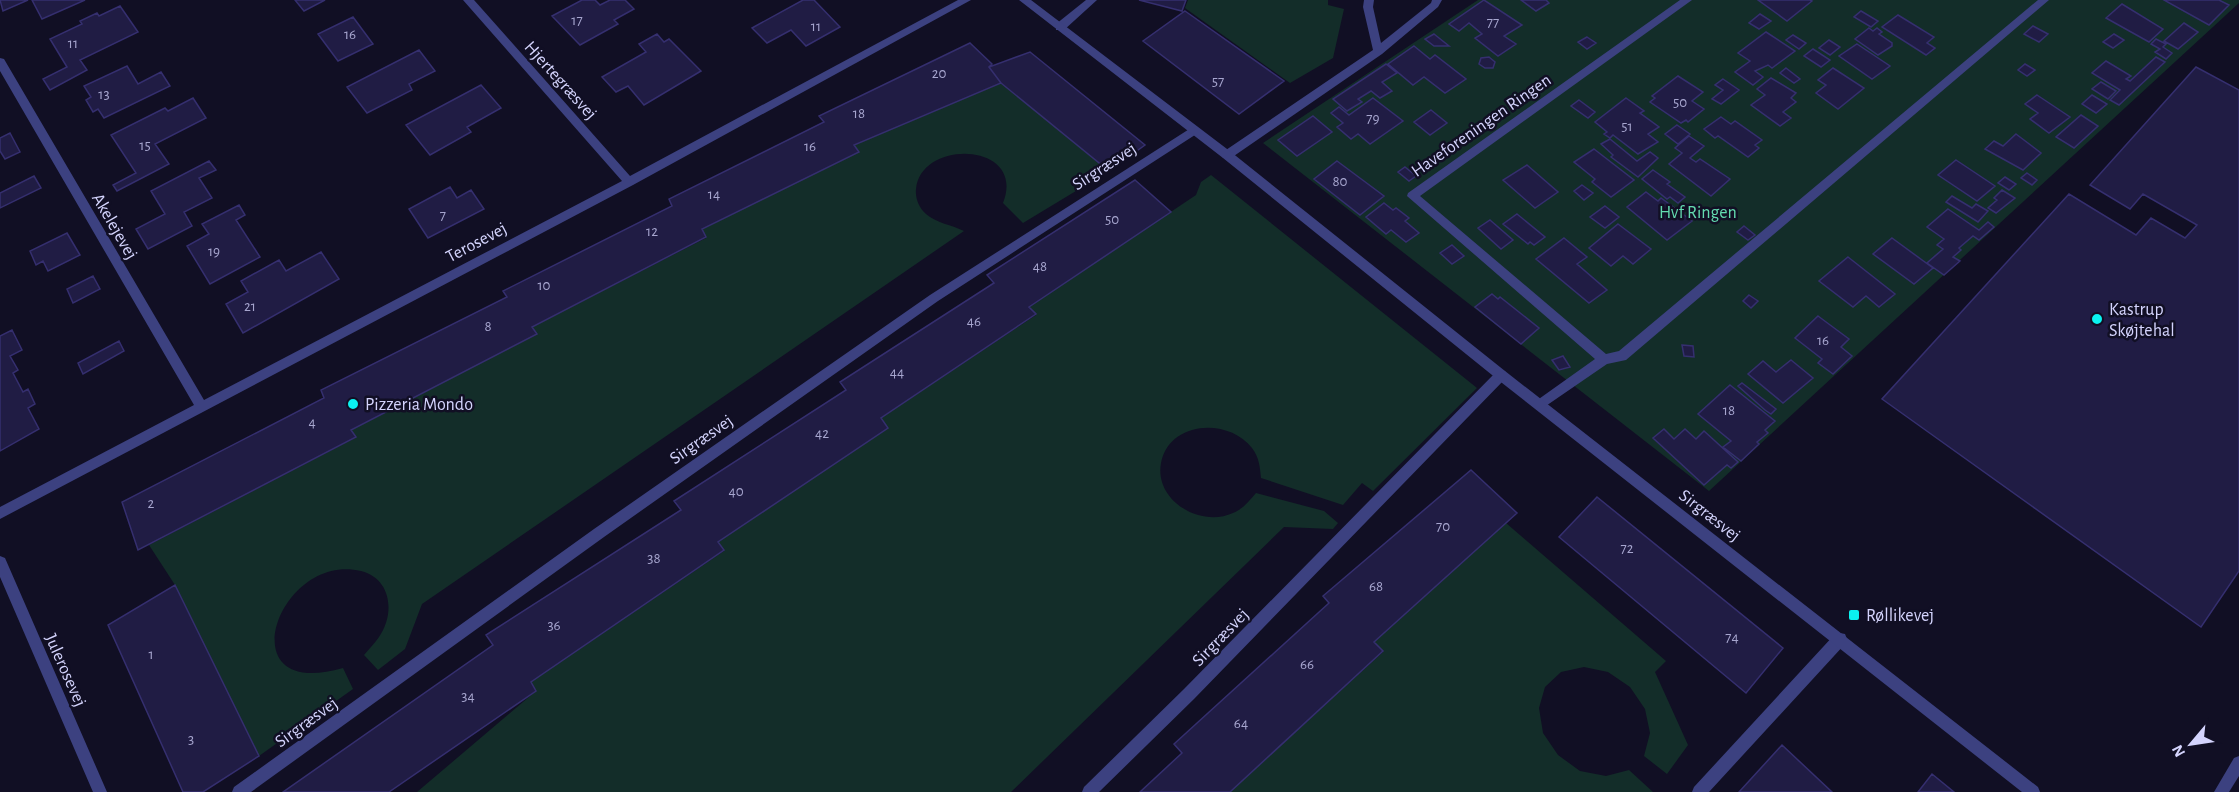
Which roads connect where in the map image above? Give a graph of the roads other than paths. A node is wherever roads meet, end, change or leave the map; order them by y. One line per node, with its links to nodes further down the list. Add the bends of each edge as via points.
1 (468, 0): 14 (street, Hjertegræsvej)
2 (966, 0): 14 (street, Terosevej)
3 (1024, 0): 9 (street, Sirgræsvej)
4 (1092, 0): 9 (street)
5 (1369, 0): 10 (street)
6 (1437, 0): 10 (street)
7 (1687, 0): 15 (street, Haveforeningen Ringen, via 1412,196)
8 (2044, 0): 15 (street, via 1622,356)
9 (1060, 27): 12 (street, Sirgræsvej)
10 (1378, 51): 13 (street)
11 (0, 62): 18 (street, Akelejevej)
12 (1194, 130): 13 (street, Sirgræsvej); 24 (street, Sirgræsvej, via 925,304)
13 (1227, 155): 16 (street, Sirgræsvej)
14 (629, 182): 18 (street, Terosevej)
15 (1604, 359): 17 (street)
16 (1501, 375): 17 (street, Sirgræsvej); 25 (street, Sirgræsvej)
17 (1540, 405): 21 (street, Sirgræsvej)
18 (202, 407): 19 (street, Terosevej)
19 (0, 513)
20 (0, 562): 23 (street, Julerosevej)
21 (1840, 639): 26 (street); 27 (street, Sirgræsvej)
22 (2239, 763): 28 (street)
23 (100, 792)
24 (239, 792)
25 (1089, 792)
26 (1699, 792)
27 (2033, 792)
28 (2221, 792)

